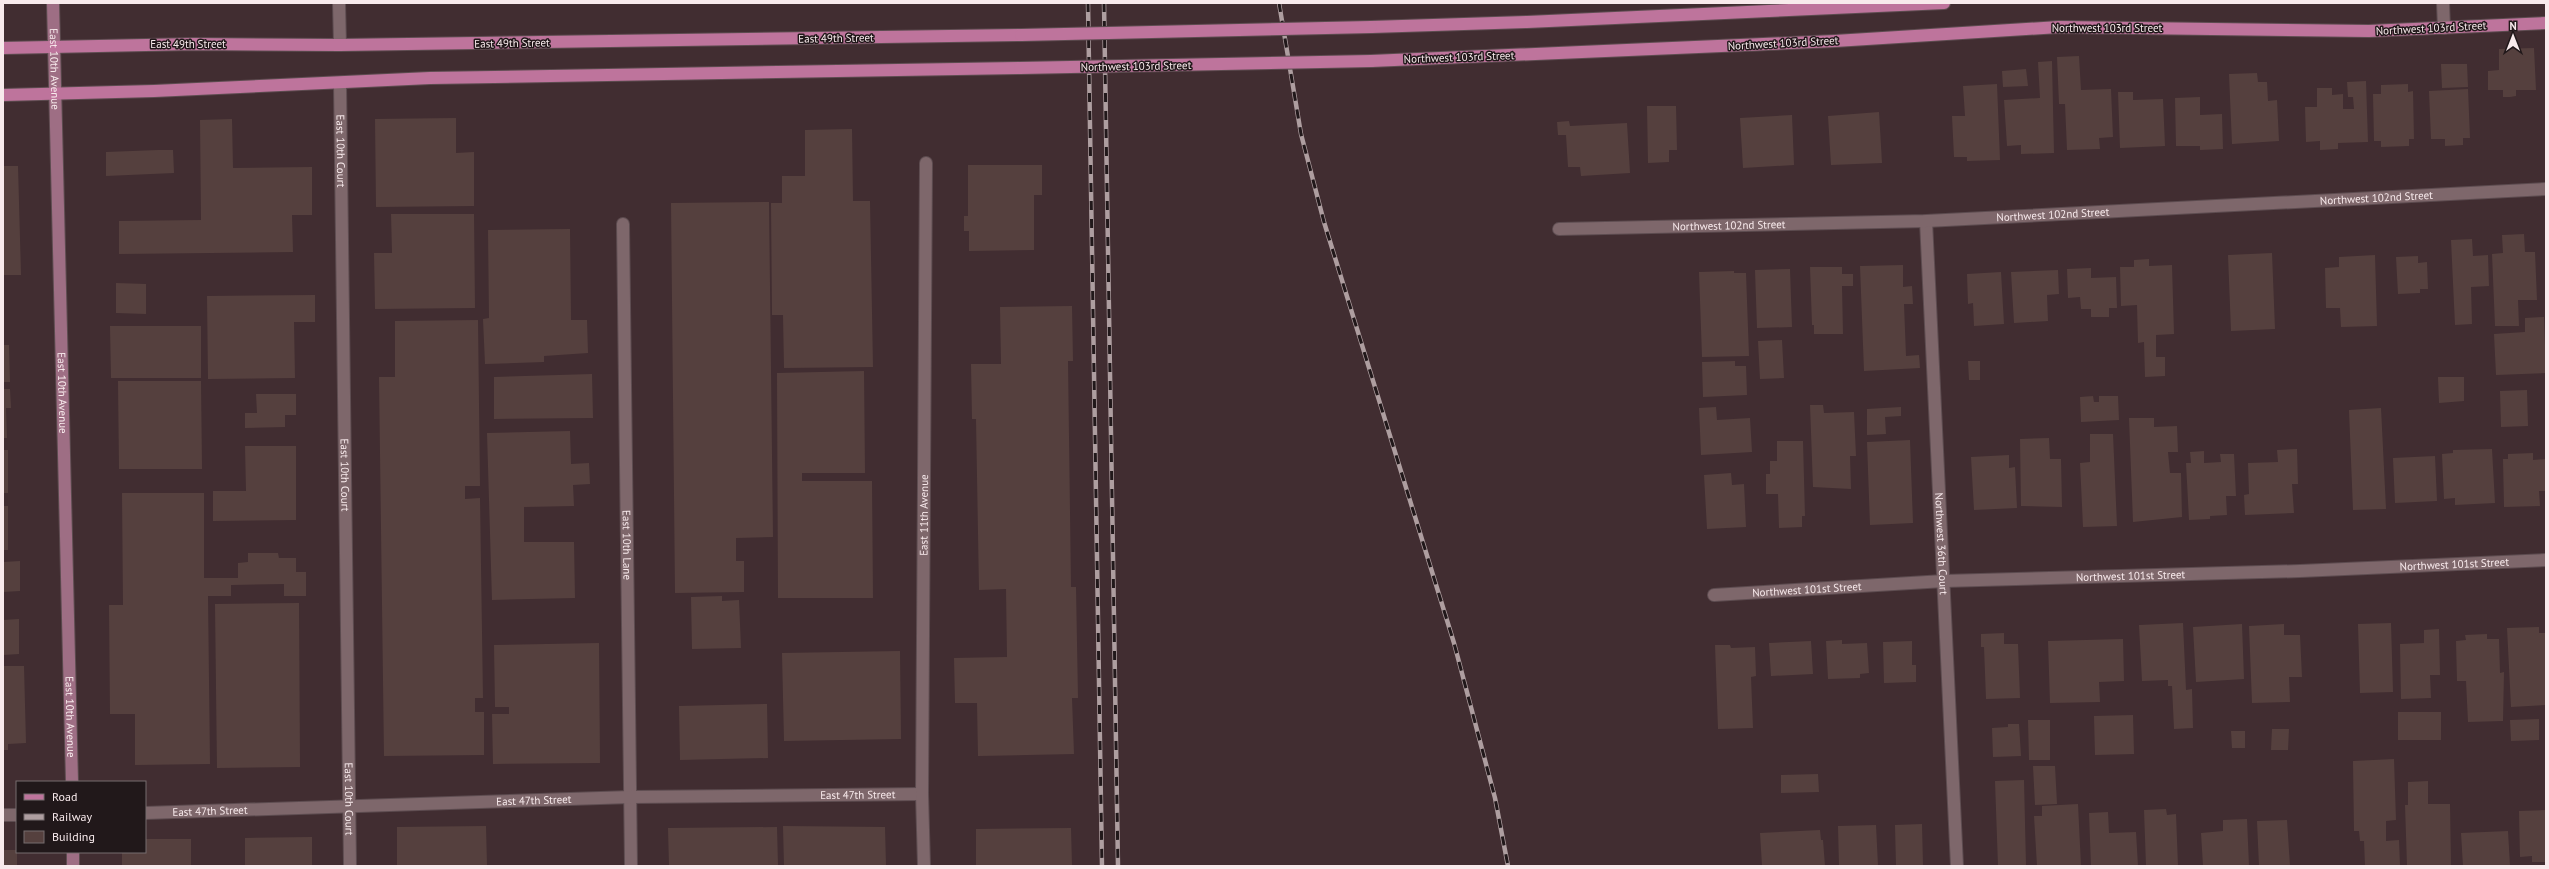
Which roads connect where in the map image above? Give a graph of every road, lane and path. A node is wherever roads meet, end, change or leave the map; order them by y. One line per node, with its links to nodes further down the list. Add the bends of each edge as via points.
1 (53, 3): 8 (street, East 10th Avenue)
2 (339, 3): 7 (street)
3 (1944, 3): 7 (main road, East 49th Street, bridge, via 1371,27)
4 (2443, 3): 6 (street)
5 (2546, 23): 6 (main road, Northwest 103rd Street)
6 (2444, 28): 10 (main road, Northwest 103rd Street, bridge, via 2334,31 2059,27 1827,41 1371,61 430,78)
7 (340, 45): 8 (main road, East 49th Street, via 193,44)
8 (54, 47): 9 (main road, East 49th Street); 11 (street, East 10th Avenue)
9 (3, 48)
10 (340, 84): 11 (main road); 24 (street, East 10th Court)
11 (54, 94): 12 (main road); 21 (street, East 10th Avenue)
12 (3, 95)
13 (926, 163): 22 (street, East 11th Avenue)
14 (2546, 189): 15 (street, Northwest 102nd Street)
15 (1926, 221): 17 (street, Northwest 102nd Street); 19 (street, Northwest 36th Court)
16 (623, 224): 23 (street, East 10th Lane)
17 (1559, 229)
18 (2546, 560): 19 (street, Northwest 101st Street, via 2300,571)
19 (1944, 580): 20 (street, Northwest 101st Street); 33 (street, Northwest 36th Court)
20 (1714, 595)
21 (72, 781)
22 (922, 794): 23 (street, East 47th Street); 32 (street, East 11th Avenue)
23 (630, 797): 24 (street, East 47th Street); 31 (street, East 10th Lane)
24 (349, 806): 25 (street, East 47th Street); 30 (street, East 10th Court)
25 (146, 813)
26 (3, 815): 27 (street)
27 (16, 815)
28 (73, 853): 29 (street)
29 (73, 866)
30 (350, 866)
31 (631, 866)
32 (924, 866)
33 (1958, 866)

